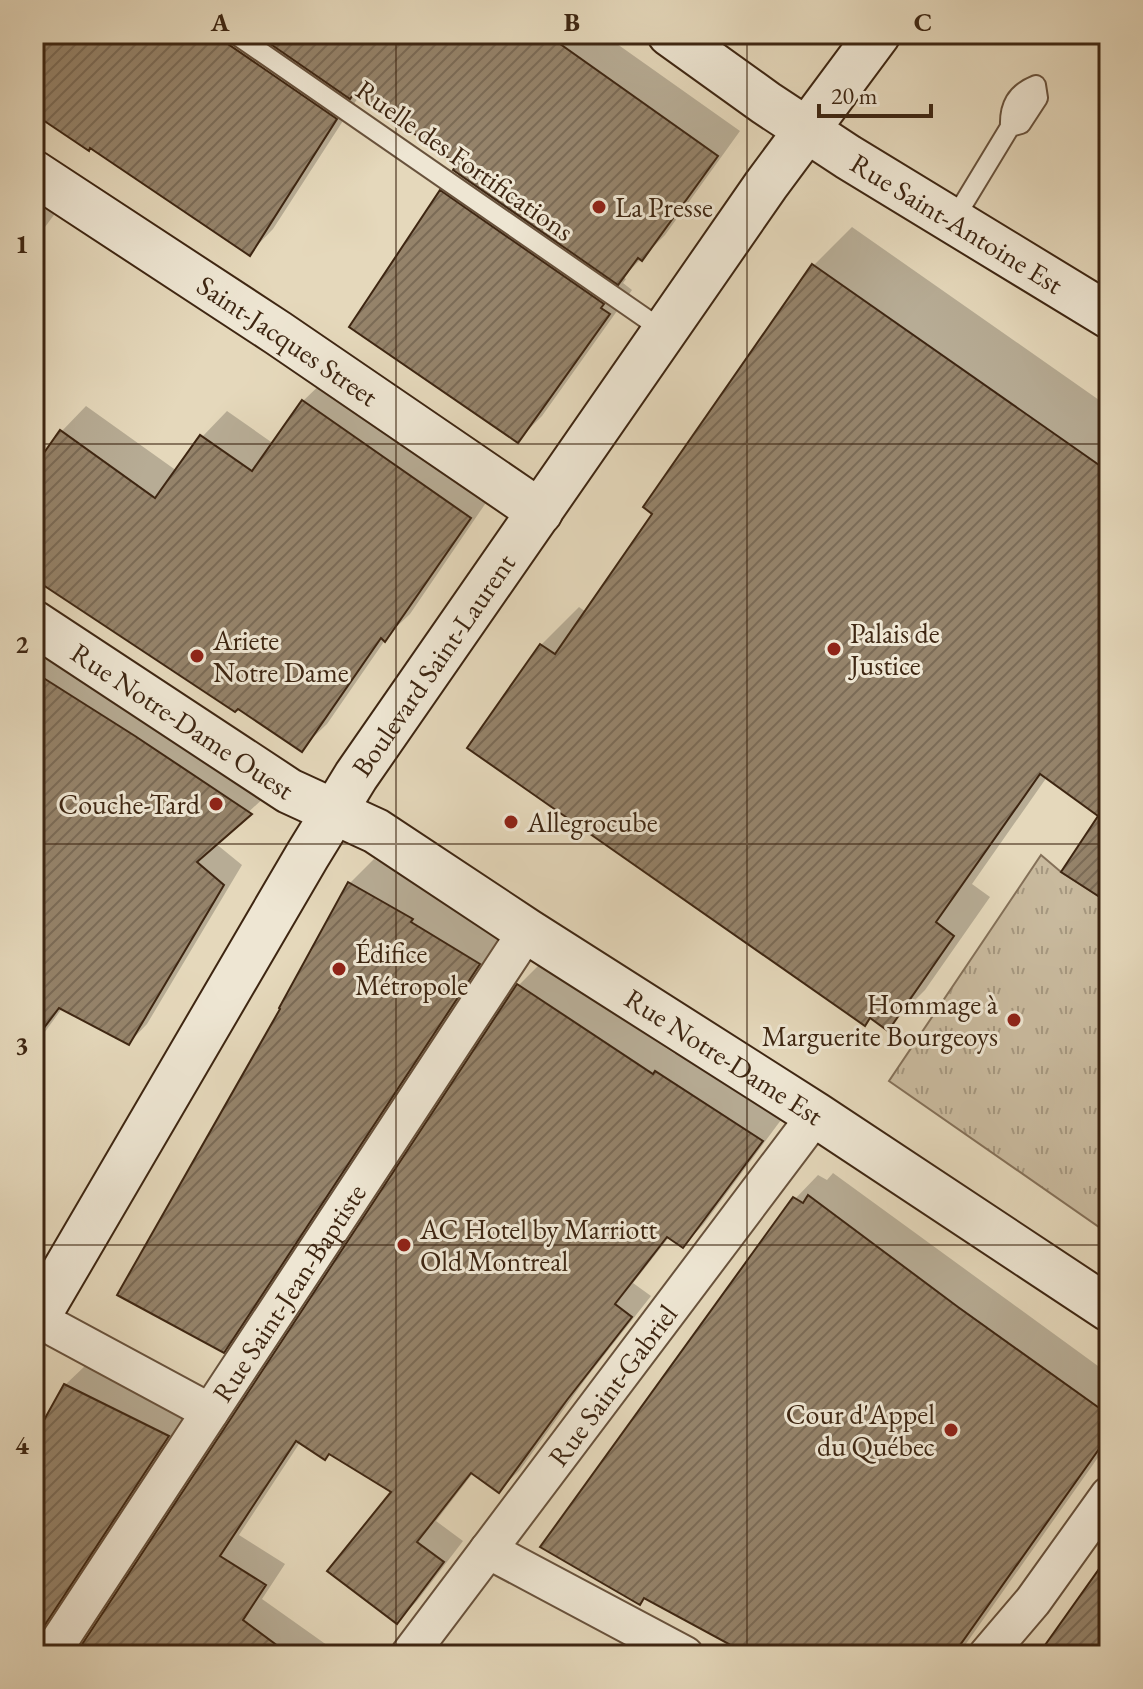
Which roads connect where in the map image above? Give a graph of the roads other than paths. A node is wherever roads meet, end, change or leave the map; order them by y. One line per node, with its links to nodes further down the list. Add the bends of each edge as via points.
1 (235, 34): 9 (lane, Ruelle des Fortifications)
2 (670, 34): 5 (street, Rue Saint-Antoine Est)
3 (878, 34): 5 (street, Boulevard Saint-Laurent)
4 (1010, 127): 7 (lane)
5 (807, 130): 7 (street, Rue Saint-Antoine Est); 9 (street, Boulevard Saint-Laurent)
6 (34, 173): 10 (street, Saint-Jacques Street)
7 (953, 221): 8 (street, Rue Saint-Antoine Est)
8 (1109, 316)
9 (664, 331): 10 (street, Boulevard Saint-Laurent)
10 (540, 512): 12 (street, Boulevard Saint-Laurent)
11 (34, 623): 12 (street, Rue Notre-Dame Ouest, via 289,791)
12 (334, 813): 13 (street, Rue Notre-Dame Est, via 376,831); 16 (street, Boulevard Saint-Laurent)
13 (527, 931): 14 (street, Rue Notre-Dame Est); 17 (street, Rue Saint-Jean-Baptiste)
14 (816, 1115): 15 (street, Rue Notre-Dame Est); 19 (street, Rue Saint-Gabriel)
15 (1109, 1309)
16 (35, 1319): 17 (street)
17 (210, 1412): 20 (street, Rue Saint-Jean-Baptiste)
18 (1109, 1495): 23 (street)
19 (488, 1550): 21 (street, Rue Saint-Gabriel); 22 (street)
20 (50, 1655)
21 (409, 1655)
22 (685, 1655)
23 (987, 1655)

